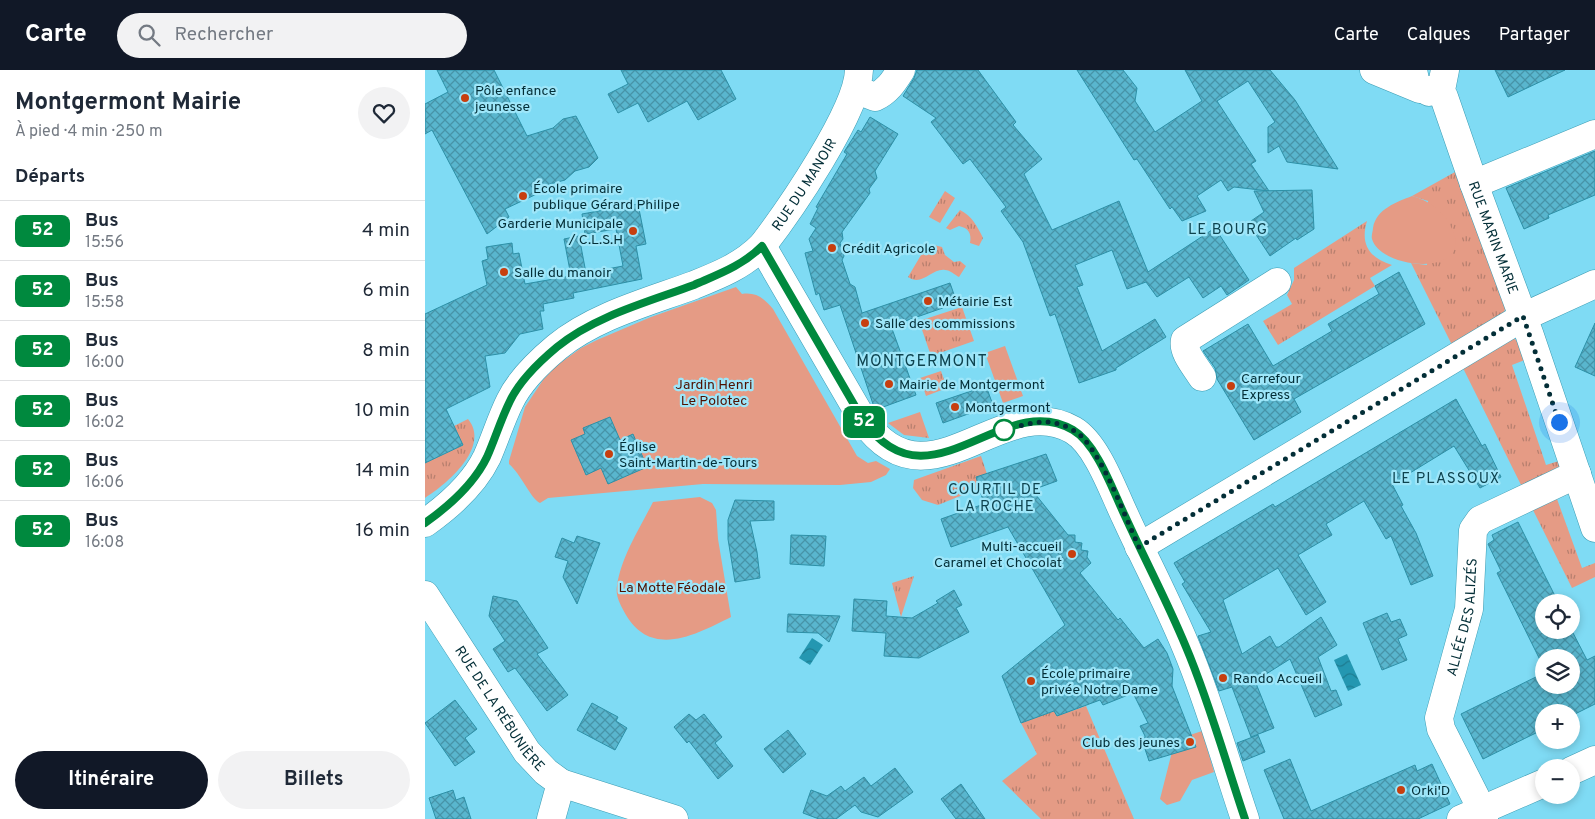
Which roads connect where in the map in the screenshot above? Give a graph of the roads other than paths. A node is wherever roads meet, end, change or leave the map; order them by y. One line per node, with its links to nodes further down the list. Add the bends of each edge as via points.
1 (901, 70): 4 (street, via 887,90 875,96)
2 (1375, 70): 3 (street, via 1401,83)
3 (1435, 77): 6 (street, RUE MARIN MARIE, via 1445,97)
4 (858, 80): 7 (street, RUE DU MANOIR, via 851,106)
5 (1595, 134): 6 (street)
6 (1473, 184): 10 (street, RUE MARIN MARIE)
7 (762, 246): 13 (street, RUE DU MANOIR, via 731,270 607,318 557,347 531,371 510,400 486,458 472,480 441,512); 15 (street, via 863,420 885,446 909,456 920,456 1020,425 1049,422 1072,430 1089,445)
8 (1277, 282): 11 (street, via 1185,340 1183,346)
9 (1595, 284): 10 (street)
10 (1523, 316): 12 (street, RUE MARIN MARIE); 15 (street)
11 (1202, 377)
12 (1577, 474): 14 (street, RUE MARIN MARIE); 21 (street, ALLÉE DES ALIZÉS, via 1480,520 1473,530 1469,609 1439,718)
13 (425, 523)
14 (1595, 528)
15 (1139, 547): 24 (street, via 1187,648)
16 (425, 596): 19 (street, RUE DE LA RÉBUNIÈRE, via 527,752)
17 (1595, 760): 18 (street)
18 (1580, 767)
19 (561, 783): 22 (street); 23 (street)
20 (1535, 787): 21 (street)
21 (1475, 816)
22 (551, 819)
23 (674, 819)
24 (1245, 819)

